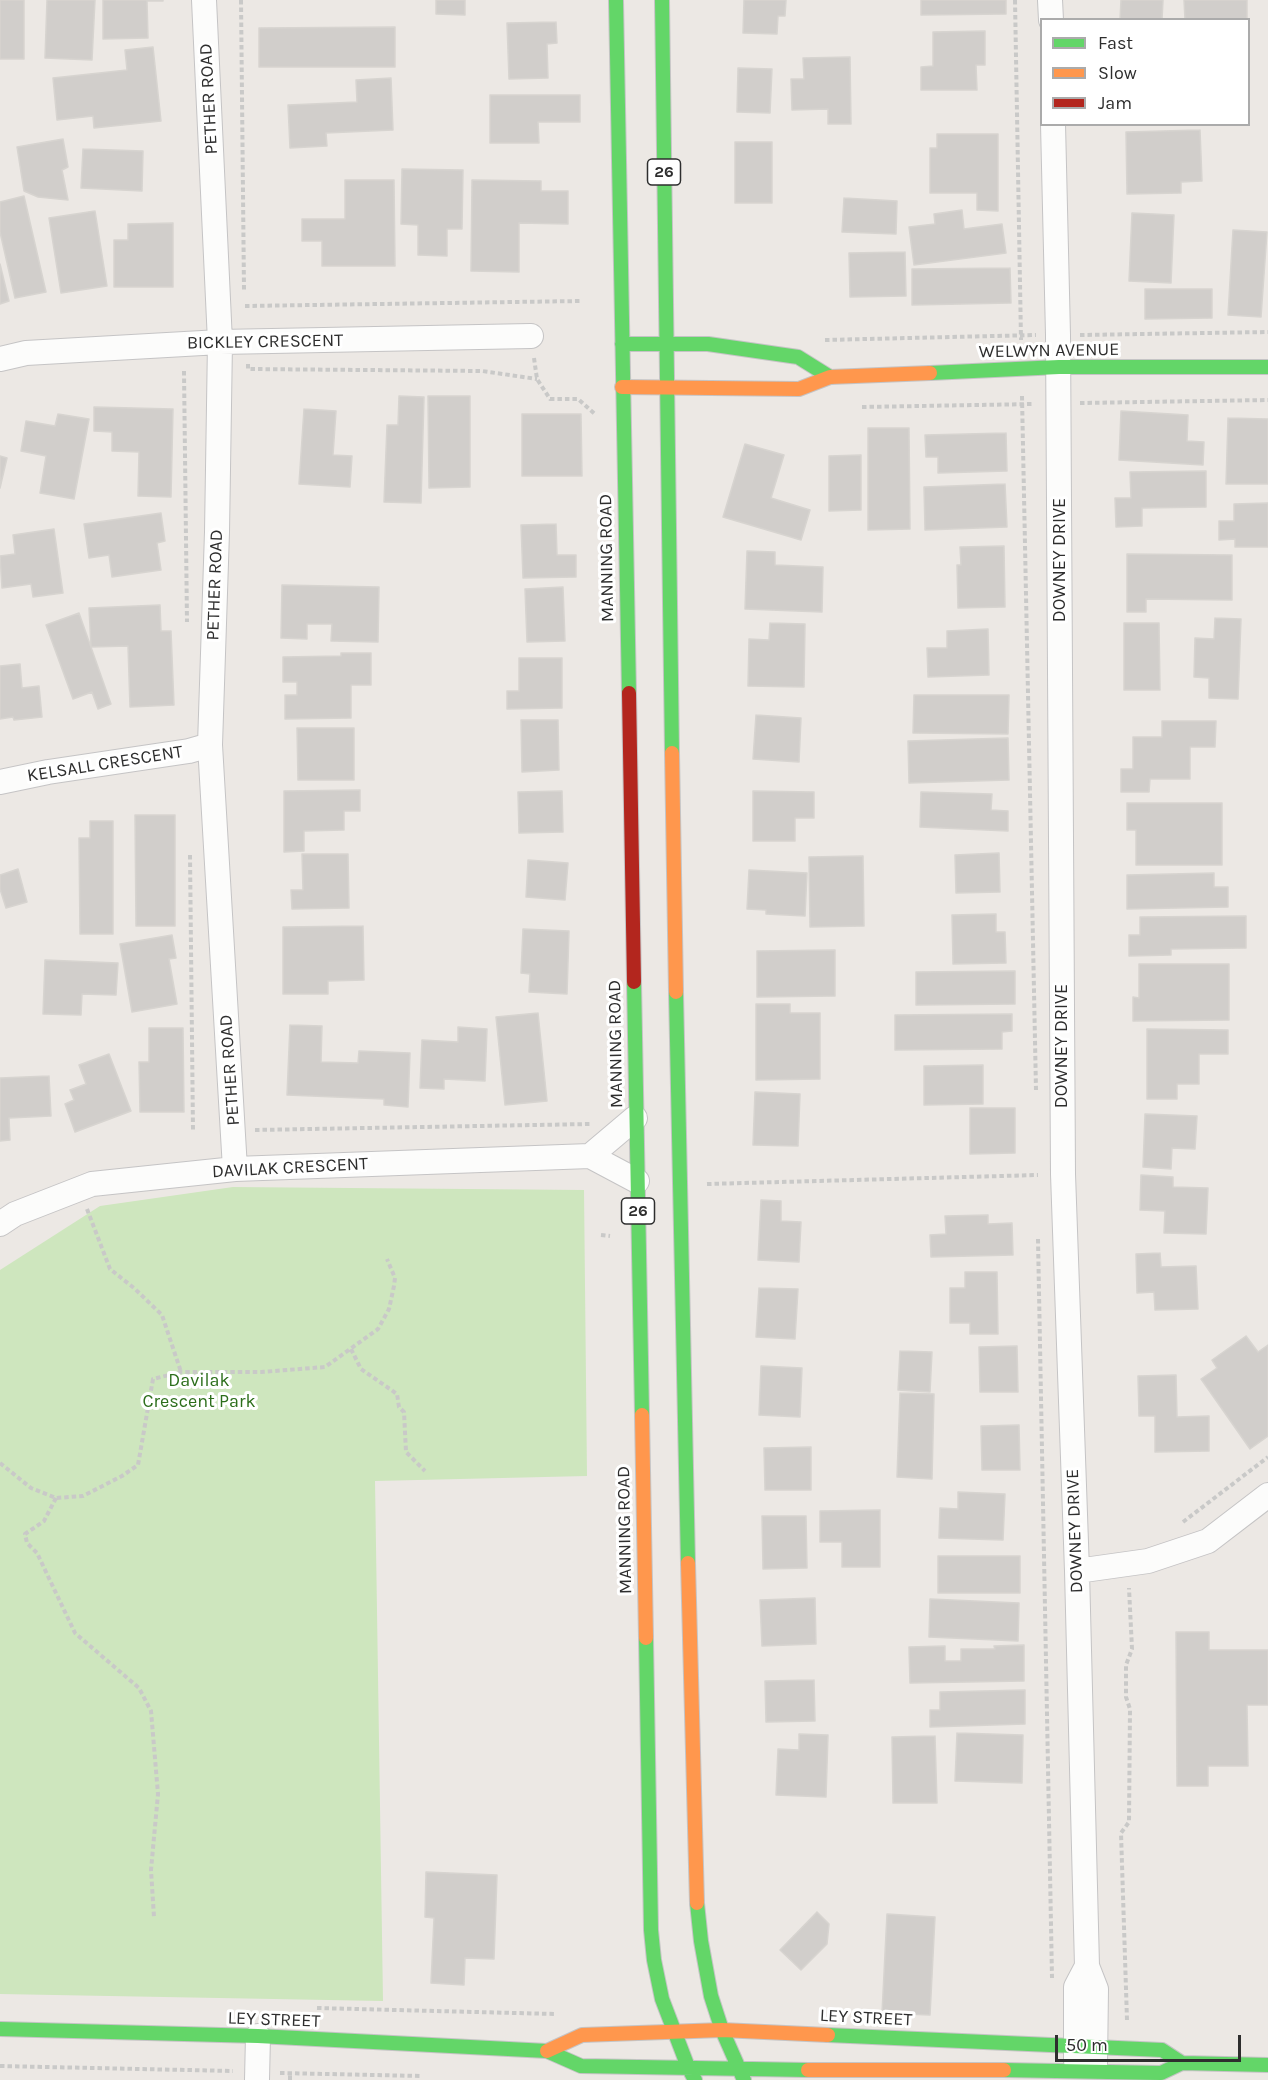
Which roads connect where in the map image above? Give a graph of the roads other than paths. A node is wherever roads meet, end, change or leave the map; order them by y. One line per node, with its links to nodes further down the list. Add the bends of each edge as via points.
1 (204, 0): 8 (street, PETHER ROAD)
2 (616, 0): 9 (main road, MANNING ROAD / 26)
3 (662, 0): 10 (main road, 26)
4 (1050, 0): 5 (street)
5 (1051, 18)
6 (1053, 126): 13 (street, DOWNEY DRIVE)
7 (531, 336): 8 (street, BICKLEY CRESCENT)
8 (219, 342): 11 (street, BICKLEY CRESCENT, via 26,353); 17 (street, PETHER ROAD, via 218,532)
9 (622, 344): 10 (main road); 15 (main road, MANNING ROAD / 26)
10 (665, 344): 14 (main road, via 708,344 798,357); 16 (main road, 26)
11 (0, 359)
12 (1268, 367): 13 (main road, WELWYN AVENUE)
13 (1059, 368): 14 (main road, WELWYN AVENUE); 25 (street, DOWNEY DRIVE, via 1063,1174)
14 (830, 376): 16 (main road, WELWYN AVENUE, via 799,389)
15 (622, 387): 16 (main road, WELWYN AVENUE); 19 (main road, MANNING ROAD / 26)
16 (666, 387): 27 (main road, 26, via 680,1237 697,1903 708,1986)
17 (210, 745): 18 (street, KELSALL CRESCENT); 21 (street, PETHER ROAD)
18 (0, 782)
19 (635, 1118): 20 (street); 22 (main road, MANNING ROAD / 26)
20 (590, 1156): 21 (street, DAVILAK CRESCENT); 22 (street)
21 (235, 1169): 23 (street, DAVILAK CRESCENT, via 92,1184 15,1214)
22 (637, 1181): 28 (main road, MANNING ROAD / 26, via 651,1930 662,1999)
23 (0, 1224)
24 (1268, 1495): 25 (street, via 1208,1541 1149,1561)
25 (1077, 1571): 31 (street, DOWNEY DRIVE, via 1087,1966 1076,1988)
26 (0, 2029): 29 (main road, LEY STREET)
27 (722, 2030): 28 (main road, LEY STREET); 31 (main road, LEY STREET); 35 (main road, 26)
28 (674, 2032): 30 (main road, LEY STREET, via 582,2035); 34 (main road, MANNING ROAD / 26)
29 (258, 2036): 30 (main road, LEY STREET); 36 (street)
30 (547, 2050): 34 (main road, LEY STREET, via 581,2066)
31 (1086, 2058): 32 (main road, LEY STREET, via 1161,2073); 32 (main road, LEY STREET, via 1162,2050); 35 (main road, LEY STREET)
32 (1182, 2063): 33 (main road, LEY STREET)
33 (1268, 2065)
34 (687, 2067): 35 (main road, LEY STREET); 37 (main road, MANNING ROAD / 26)
35 (741, 2075)
36 (257, 2076)
37 (695, 2080)

